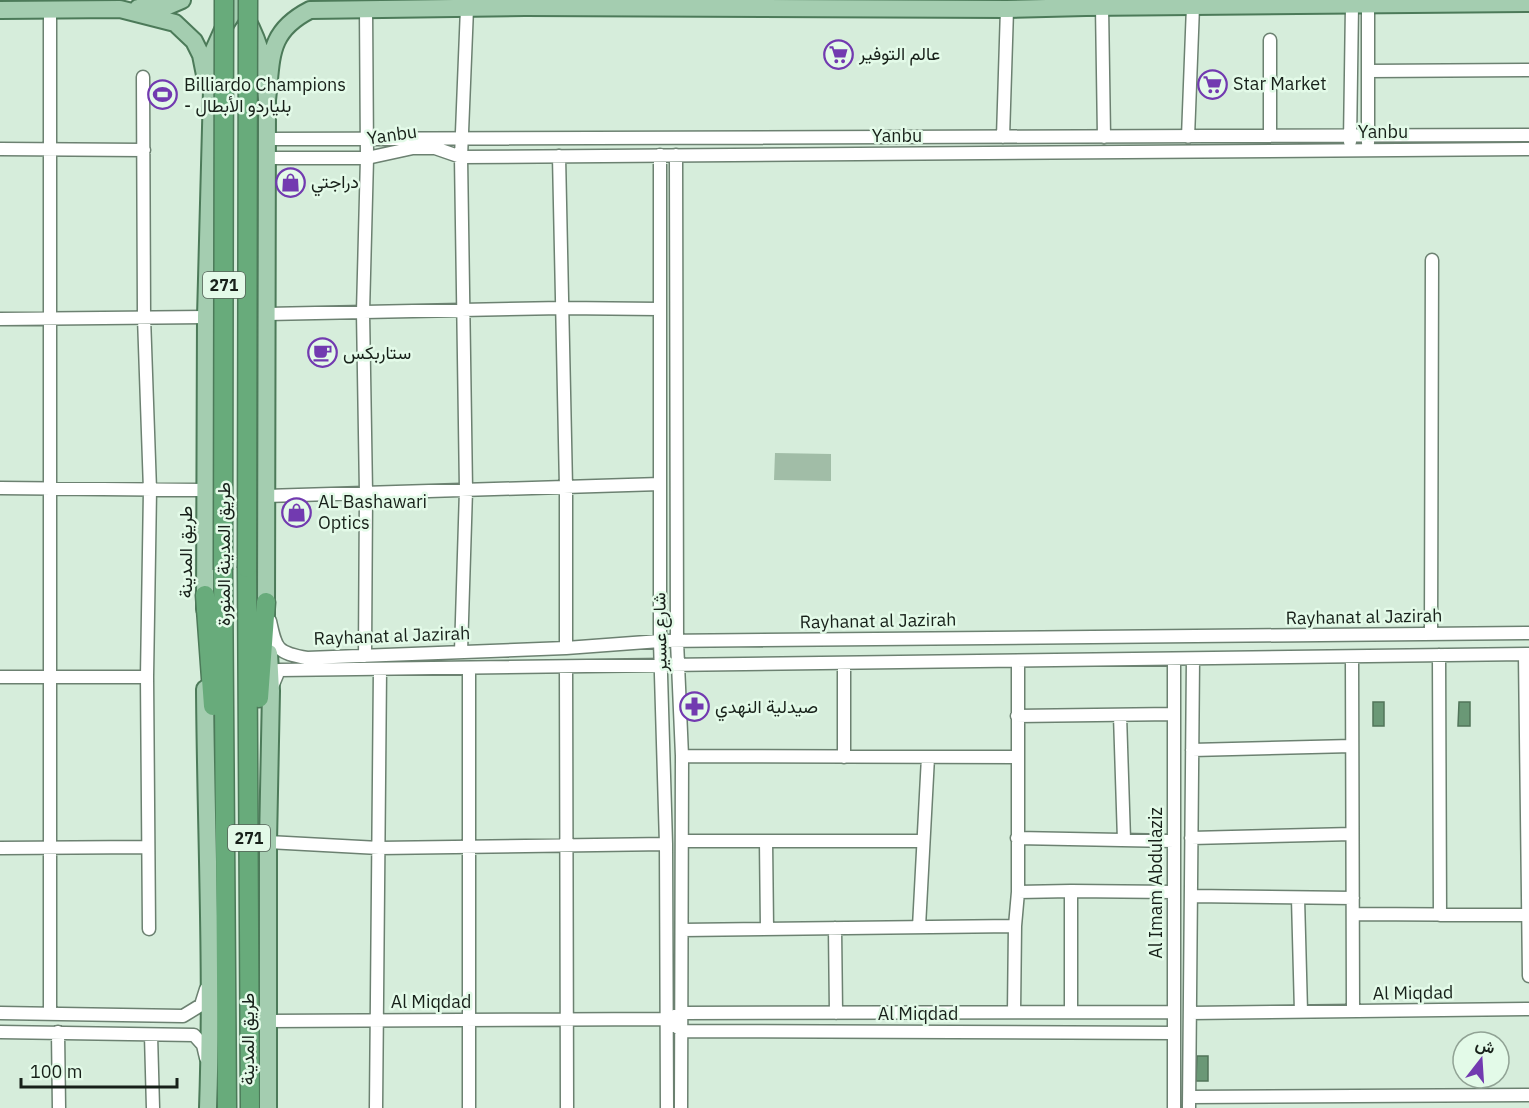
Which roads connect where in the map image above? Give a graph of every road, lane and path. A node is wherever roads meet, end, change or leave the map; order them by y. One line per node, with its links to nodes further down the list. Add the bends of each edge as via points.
1 (182, 0): 5 (main road, via 168,6)
2 (297, 0): 6 (main road, via 320,7)
3 (238, 1): 18 (main road, طريق المدينة, via 213,52); 19 (main road, طريق المدينة, via 264,58); 97 (highway, طريق المدينة المنورة / 271, bridge); 113 (highway, طريق المدينة المنورة / 271, bridge, via 223,570)
4 (1529, 3): 7 (main road)
5 (115, 5): 13 (main road); 18 (main road, via 175,23 194,41)
6 (368, 5): 10 (main road); 19 (main road, via 310,10 281,31 273,47); 28 (street)
7 (1360, 5): 9 (main road); 16 (street); 23 (street)
8 (1102, 6): 9 (main road); 11 (main road); 26 (street)
9 (1193, 6): 21 (street)
10 (467, 8): 11 (main road); 29 (street)
11 (1007, 9): 25 (street)
12 (0, 10): 13 (main road)
13 (58, 10): 31 (street)
14 (1270, 40): 22 (street)
15 (1529, 70): 16 (street)
16 (1368, 71): 24 (street)
17 (143, 77): 33 (street)
18 (212, 103): 19 (main road, via 231,67 238,63 254,76); 49 (main road, طريق المدينة)
19 (267, 104): 27 (main road, طريق المدينة)
20 (1529, 135): 24 (street, Yanbu)
21 (1188, 136): 22 (street, Yanbu); 26 (street, Yanbu)
22 (1270, 136): 23 (street, Yanbu)
23 (1350, 136): 24 (street, Yanbu); 35 (street)
24 (1368, 136): 34 (street)
25 (1003, 137): 26 (street, Yanbu); 29 (street, Yanbu)
26 (1104, 137)
27 (268, 139): 28 (street, Yanbu); 40 (main road, طريق المدينة)
28 (366, 139): 29 (street, Yanbu); 41 (street)
29 (463, 139): 39 (street)
30 (0, 149): 31 (street)
31 (50, 149): 33 (street); 50 (street)
32 (1529, 149): 34 (street, Yanbu)
33 (144, 150): 48 (street)
34 (1368, 150): 35 (street, Yanbu)
35 (1350, 151): 37 (street, Yanbu)
36 (660, 155): 37 (street, Yanbu); 38 (street, Yanbu); 44 (street, شارع عسير)
37 (676, 155): 66 (street, شارع عسير)
38 (560, 156): 39 (street, Yanbu); 43 (street)
39 (461, 157): 41 (street, Yanbu, via 435,148 413,148); 45 (street)
40 (267, 158): 41 (street, Yanbu); 47 (main road, طريق المدينة)
41 (367, 158): 46 (street)
42 (1432, 260): 64 (street)
43 (562, 309): 44 (street); 45 (street); 53 (street)
44 (659, 309): 52 (street, شارع عسير)
45 (464, 310): 46 (street); 58 (street)
46 (363, 312): 47 (street); 59 (street)
47 (267, 314): 60 (main road, طريق المدينة)
48 (144, 317): 49 (street); 50 (street); 56 (street)
49 (206, 317): 57 (main road, طريق المدينة)
50 (50, 318): 51 (street); 55 (street)
51 (0, 319)
52 (660, 484): 53 (street); 65 (street, شارع عسير)
53 (566, 487): 58 (street); 67 (street)
54 (0, 488): 55 (street)
55 (50, 489): 56 (street); 83 (street)
56 (150, 490): 57 (street); 84 (street)
57 (205, 490): 61 (main road, طريق المدينة)
58 (466, 490): 59 (street); 68 (street)
59 (366, 493): 60 (street); 70 (street)
60 (266, 496): 62 (main road, طريق المدينة)
61 (205, 595): 113 (highway); 129 (main road, طريق المدينة)
62 (266, 602): 70 (street, Rayhanat al Jazirah, via 275,644 281,651 307,658); 85 (main road, طريق المدينة); 97 (highway)
63 (1529, 633): 64 (street, Rayhanat al Jazirah)
64 (1431, 634): 66 (street, Rayhanat al Jazirah)
65 (660, 641): 66 (street, Rayhanat al Jazirah); 67 (street, Rayhanat al Jazirah); 77 (street, شارع عسير)
66 (677, 641): 78 (street, شارع عسير)
67 (566, 648): 68 (street, Rayhanat al Jazirah)
68 (461, 652): 70 (street, Rayhanat al Jazirah)
69 (1527, 655): 71 (street, Rayhanat al Jazirah); 89 (street)
70 (365, 656)
71 (1439, 656): 72 (street, Rayhanat al Jazirah); 121 (street)
72 (1352, 657): 74 (street, Rayhanat al Jazirah); 90 (street)
73 (1174, 659): 74 (street, Rayhanat al Jazirah); 75 (street, Rayhanat al Jazirah); 86 (street, Al Imam Abdulaziz)
74 (1193, 659): 91 (street)
75 (1018, 661): 76 (street, Rayhanat al Jazirah); 88 (street)
76 (844, 663): 78 (street, Rayhanat al Jazirah); 93 (street)
77 (661, 665): 78 (street, Rayhanat al Jazirah); 79 (street, Rayhanat al Jazirah); 106 (street, شارع عسير)
78 (678, 665): 92 (street, شارع عسير)
79 (566, 667): 80 (street, Rayhanat al Jazirah); 107 (street)
80 (469, 668): 81 (street, Rayhanat al Jazirah); 109 (street)
81 (381, 669): 85 (street, Rayhanat al Jazirah, via 279,670); 112 (street)
82 (0, 677): 83 (street)
83 (49, 678): 84 (street); 111 (street)
84 (147, 678): 108 (street)
85 (271, 691): 105 (main road, طريق المدينة)
86 (1174, 714): 87 (street); 104 (street, Al Imam Abdulaziz)
87 (1120, 715): 88 (street); 101 (street)
88 (1017, 716): 95 (street)
89 (1528, 741): 122 (street)
90 (1352, 746): 91 (street); 96 (street)
91 (1192, 750): 99 (street)
92 (682, 756): 93 (street); 100 (street, شارع عسير)
93 (844, 757): 94 (street)
94 (927, 757): 95 (street); 103 (street)
95 (1017, 758): 98 (street)
96 (1353, 834): 99 (street); 119 (street)
97 (249, 837): 161 (highway, طريق المدينة المنورة / 271)
98 (1017, 838): 101 (street); 115 (street)
99 (1191, 838): 117 (street)
100 (682, 840): 102 (street); 128 (street, شارع عسير)
101 (1124, 840): 104 (street)
102 (766, 841): 103 (street); 127 (street)
103 (923, 841): 124 (street)
104 (1174, 841): 116 (street, Al Imam Abdulaziz)
105 (268, 842): 112 (street); 147 (main road, طريق المدينة)
106 (666, 844): 107 (street); 144 (street, شارع عسير)
107 (566, 845): 109 (street); 143 (street)
108 (148, 847): 111 (street); 126 (street)
109 (469, 847): 112 (street); 146 (street)
110 (0, 848): 111 (street)
111 (50, 848): 133 (street)
112 (379, 848): 145 (street)
113 (226, 873): 160 (highway, طريق المدينة المنورة / 271)
114 (1071, 891): 115 (street); 116 (street); 135 (street)
115 (1018, 892): 123 (street)
116 (1174, 892): 136 (street, Al Imam Abdulaziz)
117 (1191, 896): 118 (street); 141 (street)
118 (1298, 898): 119 (street); 137 (street)
119 (1353, 898): 120 (street)
120 (1353, 914): 121 (street); 132 (street)
121 (1440, 915): 122 (street)
122 (1528, 915): 130 (street)
123 (1015, 926): 124 (street); 134 (street)
124 (919, 927): 125 (street)
125 (835, 928): 127 (street); 140 (street)
126 (149, 929)
127 (766, 929): 128 (street)
128 (682, 930): 139 (street, شارع عسير)
129 (210, 967): 142 (street, via 201,1005 183,1016); 154 (main road, طريق المدينة)
130 (1529, 976)
131 (1529, 1010): 132 (street, Al Miqdad)
132 (1353, 1011): 137 (street, Al Miqdad)
133 (50, 1012): 138 (street); 142 (street)
134 (1014, 1012): 135 (street, Al Miqdad); 140 (street, Al Miqdad)
135 (1071, 1012): 136 (street, Al Miqdad)
136 (1174, 1012): 151 (street, Al Imam Abdulaziz)
137 (1301, 1012): 141 (street, Al Miqdad)
138 (0, 1013)
139 (682, 1013): 140 (street, Al Miqdad); 144 (street, Al Miqdad); 148 (street, شارع عسير)
140 (836, 1013)
141 (1190, 1013): 156 (street)
142 (168, 1016): 152 (street)
143 (567, 1019): 144 (street, Al Miqdad); 146 (street, Al Miqdad); 165 (street)
144 (667, 1019): 148 (street); 166 (street, شارع عسير)
145 (377, 1020): 146 (street, Al Miqdad); 147 (street, Al Miqdad); 163 (street)
146 (469, 1020): 164 (street)
147 (267, 1021): 162 (main road, طريق المدينة)
148 (682, 1031): 151 (street, Al Miqdad); 167 (street, شارع عسير)
149 (0, 1032): 150 (street)
150 (58, 1032): 153 (street); 157 (street)
151 (1174, 1033): 168 (street, Al Imam Abdulaziz)
152 (168, 1034): 153 (street); 154 (street, via 194,1035 203,1045)
153 (151, 1035): 158 (street)
154 (210, 1069): 159 (main road, طريق المدينة)
155 (1529, 1095): 156 (street)
156 (1189, 1103)
157 (59, 1108)
158 (153, 1108)
159 (208, 1108)
160 (225, 1108)
161 (250, 1108)
162 (268, 1108)
163 (376, 1108)
164 (469, 1108)
165 (567, 1108)
166 (667, 1108)
167 (681, 1108)
168 (1174, 1108)

